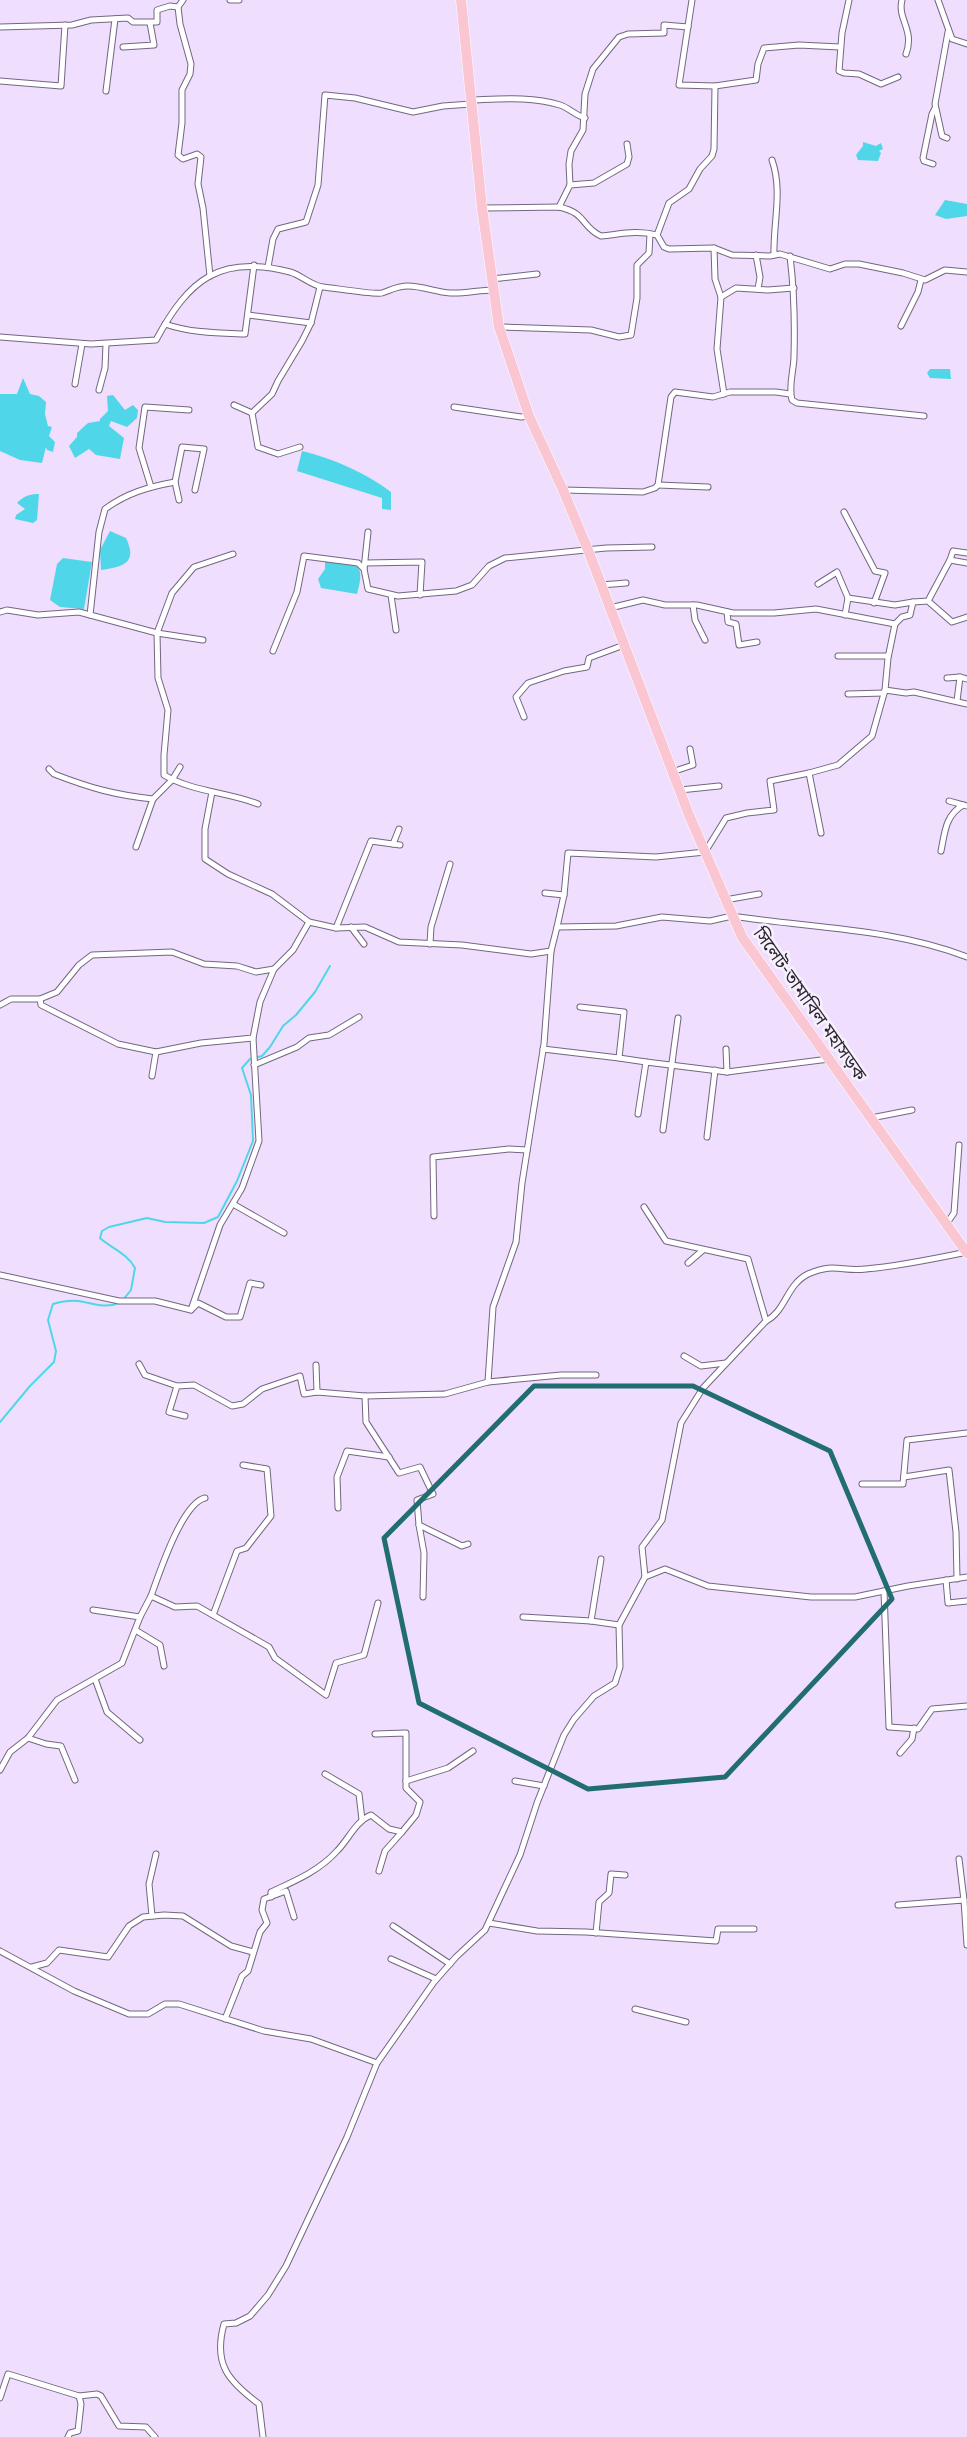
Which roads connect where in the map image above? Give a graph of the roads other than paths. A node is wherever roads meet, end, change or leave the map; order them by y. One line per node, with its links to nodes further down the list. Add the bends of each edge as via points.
1 (183, 0): 9 (street)
2 (230, 0): 3 (street)
3 (239, 0)
4 (460, 0): 24 (highway, সিলেট-তামাবিল মহাসড়ক)
5 (692, 0): 14 (street)
6 (849, 0): 18 (street)
7 (902, 0): 19 (street, via 911,42)
8 (938, 0): 15 (street)
9 (178, 7): 11 (street, via 157,10); 43 (street, via 191,64 182,90 178,155 183,159 201,157 198,184)
10 (115, 19): 11 (street); 12 (street); 23 (street)
11 (153, 23): 17 (street, via 154,45)
12 (65, 25): 13 (street); 21 (street, via 61,86)
13 (0, 27)
14 (688, 27): 22 (street, via 679,85); 26 (street, via 664,25 664,33 619,37 593,69)
15 (948, 32): 16 (street); 25 (street)
16 (967, 44)
17 (123, 47)
18 (840, 47): 20 (street, via 838,66 844,74 859,74 881,83); 22 (street, via 764,48 756,80)
19 (906, 54)
20 (898, 77)
21 (0, 81)
22 (715, 86): 34 (street, via 712,156 689,189 669,204)
23 (106, 91)
24 (471, 102): 26 (street, via 515,99 555,104); 33 (highway, সিলেট-তামাবিল মহাসড়ক); 40 (street, via 413,112 325,95 318,185 306,222 278,229)
25 (936, 108): 27 (street, via 943,138); 30 (street, via 923,158)
26 (584, 118): 31 (street, via 571,151)
27 (947, 138)
28 (627, 144): 31 (street, via 629,157 624,167 594,183)
29 (772, 160): 37 (street, via 778,206)
30 (933, 164)
31 (570, 185): 32 (street)
32 (559, 207): 33 (street); 34 (street, via 578,213 601,236 630,231)
33 (482, 208): 45 (highway, সিলেট-তামাবিল মহাসড়ক)
34 (653, 234): 35 (street, via 666,248); 54 (street, via 649,253 637,265 631,335)
35 (714, 248): 36 (street, via 732,255); 49 (street)
36 (756, 255): 37 (street); 48 (street)
37 (774, 255): 38 (street)
38 (790, 256): 44 (street, via 831,269 859,264); 47 (street)
39 (254, 265): 40 (street); 43 (street, via 229,267); 50 (street)
40 (268, 267): 46 (street, via 294,273)
41 (967, 272): 44 (street, via 939,271)
42 (537, 274): 45 (street)
43 (209, 276): 52 (street)
44 (921, 280): 53 (street)
45 (492, 284): 46 (street, via 452,294 408,286 378,293); 54 (highway, সিলেট-তামাবিল মহাসড়ক)
46 (320, 287): 51 (street)
47 (794, 288): 48 (street); 61 (street)
48 (758, 289): 49 (street, via 736,288)
49 (721, 298): 60 (street, via 717,349)
50 (248, 315): 51 (street); 52 (street, via 245,334 197,332)
51 (311, 323): 65 (street, via 272,394)
52 (165, 324): 57 (street, via 156,340)
53 (901, 326)
54 (499, 327): 66 (highway, সিলেট-তামাবিল মহাসড়ক)
55 (0, 337): 56 (street)
56 (82, 344): 57 (street); 58 (street)
57 (106, 344): 59 (street)
58 (75, 384)
59 (99, 390)
60 (724, 394): 61 (street); 70 (street, via 675,392 671,397)
61 (790, 394): 67 (street, via 797,403)
62 (234, 405): 65 (street)
63 (454, 407): 66 (street)
64 (189, 410): 71 (street, via 145,407 139,448)
65 (252, 413): 68 (street, via 258,447 278,453)
66 (529, 416): 74 (highway, সিলেট-তামাবিল মহাসড়ক)
67 (924, 416)
68 (300, 447)
69 (175, 482): 71 (street); 73 (street, via 182,447 204,449); 75 (street)
70 (658, 485): 72 (street); 74 (street, via 643,492)
71 (150, 487): 99 (street, via 122,496 105,509)
72 (708, 487)
73 (195, 490)
74 (564, 490): 79 (highway, সিলেট-তামাবিল মহাসড়ক)
75 (179, 500)
76 (844, 512): 93 (street, via 875,571 885,573)
77 (368, 532): 84 (street)
78 (652, 547): 79 (street)
79 (588, 550): 87 (highway, সিলেট-তামাবিল মহাসড়ক); 89 (street, via 505,558 489,566 472,585)
80 (967, 553): 82 (street, via 953,551)
81 (233, 554): 103 (street, via 194,567 172,593)
82 (950, 560): 83 (street); 91 (street)
83 (967, 563)
84 (364, 566): 88 (street, via 368,589); 89 (street, via 422,562); 108 (street, via 304,556 298,592)
85 (626, 583): 87 (street)
86 (818, 584): 90 (street, via 837,572)
87 (601, 586): 95 (highway, সিলেট-তামাবিল মহাসড়ক)
88 (391, 595): 89 (street); 102 (street)
89 (420, 595)
90 (848, 598): 93 (street); 98 (street)
91 (928, 601): 92 (street); 100 (street, via 952,622)
92 (913, 602): 93 (street); 101 (street, via 910,614)
93 (874, 603)
94 (693, 605): 95 (street, via 643,600); 97 (street); 105 (street)
95 (610, 608): 107 (highway, সিলেট-তামাবিল মহাসড়ক)
96 (0, 612): 99 (street)
97 (727, 612): 98 (street, via 816,609); 106 (street, via 728,622 736,624 739,645)
98 (845, 614): 101 (street)
99 (90, 615): 103 (street)
100 (967, 617)
101 (895, 624): 110 (street)
102 (396, 631)
103 (157, 633): 104 (street); 123 (street, via 158,678 168,710 164,775)
104 (203, 640)
105 (705, 640)
106 (757, 642)
107 (626, 649): 117 (street, via 589,658 587,667 528,683 516,697); 121 (highway, সিলেট-তামাবিল মহাসড়ক)
108 (273, 651)
109 (838, 656): 110 (street)
110 (888, 656): 113 (street)
111 (947, 678): 112 (street)
112 (964, 678): 115 (street)
113 (884, 692): 114 (street); 115 (street, via 914,692); 122 (street, via 872,736 838,765)
114 (848, 694)
115 (957, 701): 116 (street)
116 (967, 704)
117 (524, 717)
118 (691, 749): 121 (street, via 693,765)
119 (180, 767): 123 (street)
120 (50, 769): 127 (street, via 54,775 95,790)
121 (673, 772): 125 (highway, সিলেট-তামাবিল মহাসড়ক)
122 (809, 773): 132 (street); 137 (street, via 770,781 774,810 726,818)
123 (172, 780): 126 (street); 127 (street)
124 (719, 786): 125 (street)
125 (680, 790): 137 (highway, সিলেট-তামাবিল মহাসড়ক)
126 (212, 792): 129 (street); 144 (street, via 205,859 271,894)
127 (153, 799): 135 (street)
128 (949, 801): 130 (street)
129 (258, 804)
130 (965, 806): 136 (street, via 953,811)
131 (399, 829): 133 (street)
132 (821, 833)
133 (393, 844): 134 (street); 146 (street, via 369,838)
134 (400, 845)
135 (136, 847)
136 (941, 851)
137 (705, 852): 141 (street, via 656,857 568,853); 142 (highway, সিলেট-তামাবিল মহাসড়ক)
138 (450, 864): 149 (street)
139 (545, 893): 141 (street)
140 (759, 894): 142 (street)
141 (564, 895): 145 (street)
142 (725, 900): 143 (highway, সিলেট-তামাবিল মহাসড়ক)
143 (732, 916): 145 (street, via 710,921 662,917 616,926); 151 (street, via 873,933 939,946); 163 (highway, সিলেট-তামাবিল মহাসড়ক, via 742,937)
144 (309, 922): 146 (street); 152 (street, via 293,950)
145 (557, 927): 150 (street)
146 (336, 928): 147 (street)
147 (351, 928): 148 (street); 149 (street, via 365,927 399,942)
148 (364, 944)
149 (430, 944): 150 (street, via 531,954)
150 (551, 951): 159 (street)
151 (967, 957)
152 (274, 970): 153 (street, via 204,964 172,952 92,955 57,992); 158 (street, via 260,1002)
153 (40, 999): 154 (street, via 11,999); 161 (street, via 41,1005 118,1044)
154 (0, 1005)
155 (580, 1007): 162 (street, via 624,1012)
156 (359, 1017): 165 (street, via 329,1035 309,1038)
157 (678, 1018): 166 (street)
158 (253, 1038): 161 (street); 165 (street)
159 (543, 1049): 162 (street); 176 (street)
160 (726, 1049): 168 (street)
161 (156, 1052): 169 (street)
162 (619, 1058): 164 (street)
163 (829, 1059): 168 (street); 172 (highway, সিলেট-তামাবিল মহাসড়ক)
164 (646, 1062): 166 (street); 171 (street)
165 (254, 1065): 177 (street, via 259,1141)
166 (671, 1065): 167 (street); 173 (street)
167 (715, 1070): 168 (street); 174 (street)
168 (727, 1072)
169 (152, 1076)
170 (912, 1111): 172 (street)
171 (638, 1114)
172 (871, 1118): 180 (highway, সিলেট-তামাবিল মহাসড়ক)
173 (663, 1130)
174 (707, 1137)
175 (959, 1145): 180 (street, via 954,1213)
176 (527, 1150): 179 (street, via 433,1157); 194 (street, via 516,1242 493,1307)
177 (233, 1204): 181 (street); 187 (street, via 220,1225)
178 (644, 1207): 182 (street, via 666,1241)
179 (434, 1216)
180 (946, 1224): 183 (highway, সিলেট-তামাবিল মহাসড়ক)
181 (284, 1233)
182 (704, 1250): 184 (street); 188 (street, via 748,1259)
183 (967, 1253): 188 (street, via 862,1270 827,1266 805,1276 776,1315)
184 (688, 1263)
185 (0, 1275): 187 (street, via 119,1301 155,1301)
186 (261, 1285): 187 (street, via 250,1283 240,1317 226,1317 198,1303)
187 (191, 1310)
188 (766, 1321): 190 (street)
189 (684, 1356): 190 (street, via 701,1366)
190 (726, 1363): 209 (street, via 681,1423 662,1520 642,1547)
191 (139, 1364): 195 (street, via 145,1375)
192 (316, 1365): 196 (street)
193 (596, 1375): 194 (street)
194 (488, 1382): 197 (street, via 445,1394)
195 (177, 1386): 196 (street, via 194,1385 232,1406 300,1376 304,1394); 198 (street, via 169,1412)
196 (317, 1392): 197 (street)
197 (365, 1396): 200 (street, via 366,1422)
198 (185, 1416)
199 (967, 1433): 202 (street, via 907,1440)
200 (388, 1457): 205 (street, via 347,1451 337,1477); 206 (street, via 399,1473 420,1467 429,1483 433,1494 417,1500)
201 (243, 1465): 219 (street, via 267,1469 271,1516 246,1548 237,1551)
202 (904, 1477): 203 (street, via 903,1485); 211 (street, via 949,1470)
203 (862, 1484)
204 (205, 1498): 214 (street, via 199,1499 176,1534)
205 (338, 1508)
206 (419, 1525): 207 (street, via 462,1546); 215 (street)
207 (468, 1544)
208 (601, 1559): 222 (street)
209 (645, 1577): 213 (street, via 665,1569 708,1586 788,1595 855,1597); 223 (street)
210 (967, 1577): 211 (street)
211 (957, 1579): 212 (street)
212 (946, 1580): 213 (street); 216 (street, via 948,1603)
213 (884, 1591): 228 (street, via 889,1727)
214 (151, 1596): 219 (street, via 175,1607 197,1606); 221 (street)
215 (423, 1597)
216 (967, 1601)
217 (378, 1603): 219 (street, via 364,1655 336,1663 326,1695 275,1658 269,1647)
218 (93, 1610): 221 (street)
219 (213, 1615)
220 (523, 1617): 222 (street)
221 (141, 1618): 224 (street)
222 (591, 1621): 223 (street)
223 (619, 1625): 239 (street, via 620,1667 615,1683 594,1696 574,1719)
224 (136, 1631): 225 (street, via 160,1645); 226 (street, via 122,1663)
225 (164, 1667)
226 (95, 1679): 230 (street, via 57,1700); 231 (street, via 107,1712)
227 (967, 1706): 228 (street, via 932,1709)
228 (914, 1728): 233 (street, via 912,1739)
229 (375, 1734): 237 (street, via 406,1733)
230 (28, 1738): 234 (street, via 10,1752); 236 (street, via 61,1745)
231 (139, 1740)
232 (473, 1751): 237 (street, via 448,1768)
233 (900, 1753)
234 (0, 1770)
235 (325, 1774): 240 (street, via 359,1794)
236 (75, 1780)
237 (406, 1781): 241 (street, via 405,1788 420,1802)
238 (515, 1781): 239 (street)
239 (544, 1786): 251 (street)
240 (362, 1819): 241 (street, via 372,1815 389,1829); 246 (street, via 336,1853 312,1873 271,1892)
241 (402, 1832): 244 (street, via 385,1851)
242 (156, 1854): 249 (street, via 149,1884)
243 (960, 1859): 247 (street)
244 (379, 1871)
245 (625, 1875): 254 (street, via 611,1874 609,1893 599,1902)
246 (271, 1897): 250 (street, via 286,1891); 257 (street, via 264,1899 267,1923)
247 (964, 1900): 248 (street); 255 (street)
248 (898, 1905)
249 (152, 1916): 257 (street, via 183,1916 231,1946); 260 (street, via 129,1926 108,1957 59,1950 47,1963)
250 (293, 1917)
251 (489, 1923): 254 (street); 259 (street)
252 (393, 1926): 259 (street)
253 (754, 1929): 254 (street, via 718,1929 716,1941)
254 (596, 1933)
255 (967, 1945)
256 (0, 1951): 260 (street)
257 (253, 1952): 263 (street)
258 (391, 1959): 261 (street)
259 (450, 1964): 261 (street)
260 (30, 1967): 263 (street, via 129,2014 148,2014 165,2004 180,2004)
261 (436, 1979): 265 (street)
262 (635, 2009): 264 (street)
263 (225, 2019): 265 (street, via 311,2039)
264 (686, 2022)
265 (377, 2063): 270 (street, via 280,2276 250,2316 224,2325 218,2344 223,2366 239,2389 259,2403)
266 (79, 2396): 267 (street, via 8,2374); 268 (street, via 78,2431); 269 (street, via 101,2396 118,2426 146,2427)
267 (0, 2398)
268 (68, 2437)
269 (155, 2437)
270 (262, 2437)

